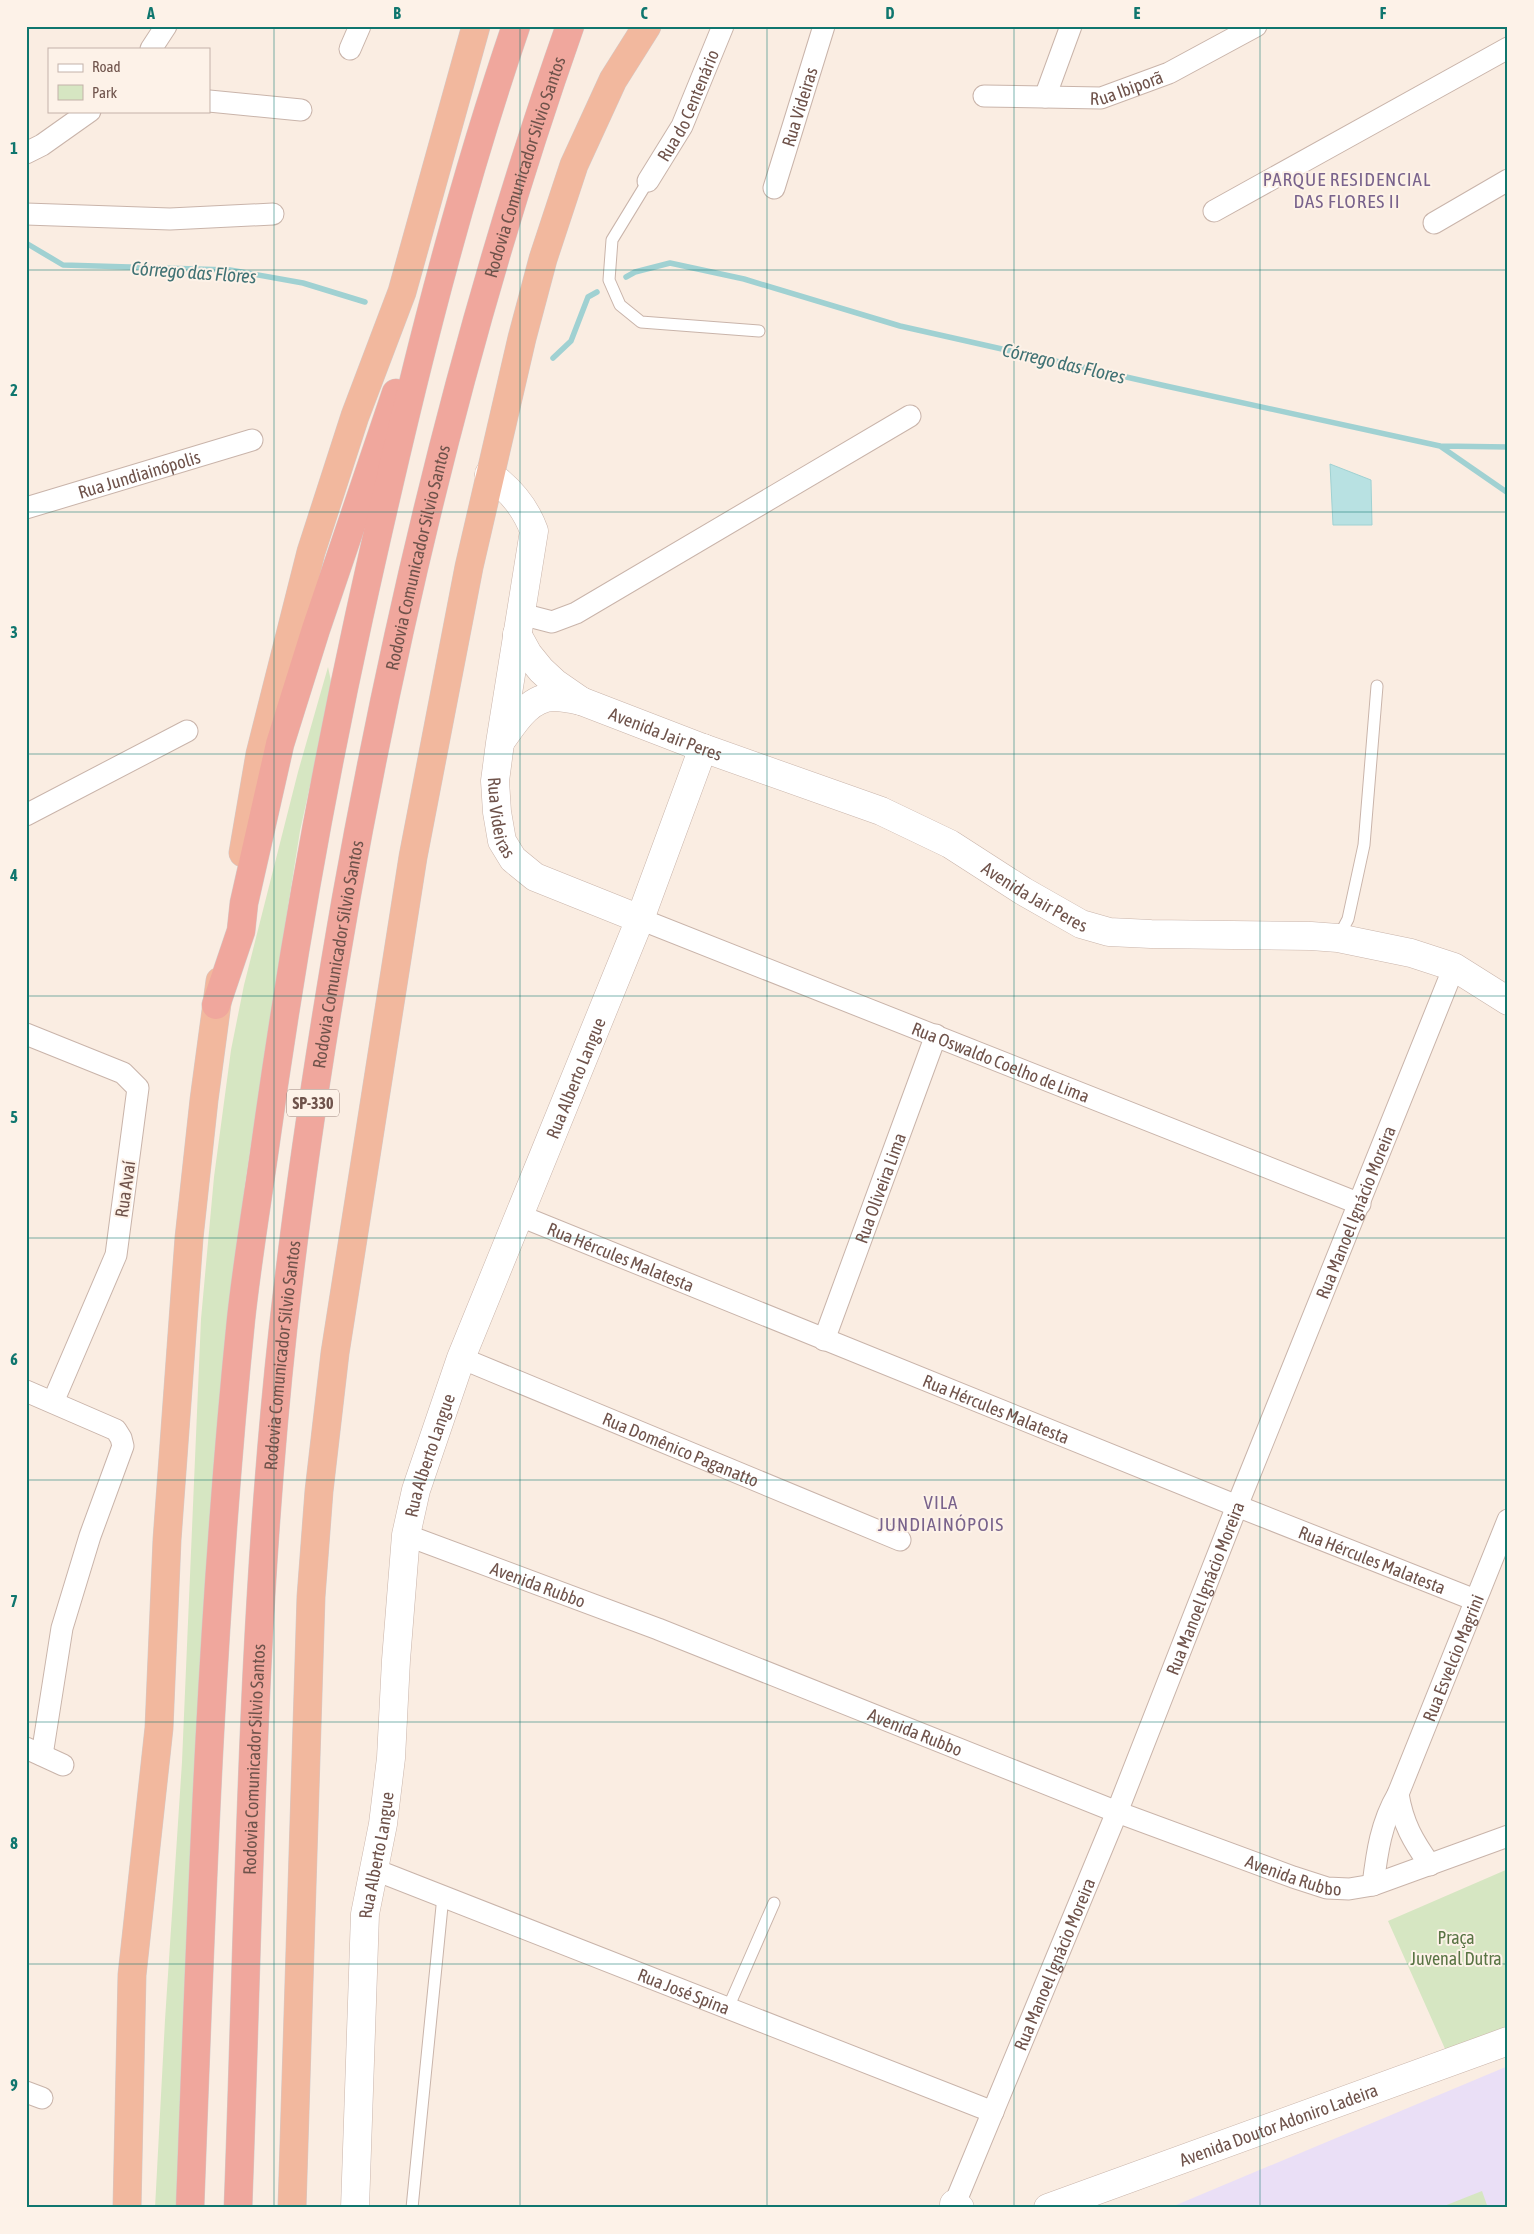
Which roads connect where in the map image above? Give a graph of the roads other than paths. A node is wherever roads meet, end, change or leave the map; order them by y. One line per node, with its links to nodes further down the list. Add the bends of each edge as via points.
1 (166, 26): 12 (street)
2 (360, 26): 14 (street)
3 (476, 26): 45 (highway, via 402,292 355,416 311,552 260,754)
4 (516, 26): 28 (highway, SP-330, via 495,86)
5 (570, 26): 77 (highway, Rodovia Comunicador Silvio Santos / SP-330, via 544,99 472,337 418,545 370,767 320,1047 283,1329 270,1478 256,1704)
6 (627, 26): 32 (highway, via 568,133 549,190 480,448)
7 (647, 26): 32 (highway, via 613,80 574,164 538,277)
8 (723, 26): 22 (street, Rua do Centenário, via 682,126)
9 (824, 26): 23 (street, Rua Videiras)
10 (1071, 26): 16 (street)
11 (1256, 26): 16 (street, Rua Ibiporã, via 1170,73 1101,98)
12 (152, 48)
13 (1508, 48): 24 (street)
14 (350, 49)
15 (984, 96): 16 (street, Rua Ibiporã)
16 (1045, 97)
17 (210, 101): 18 (street)
18 (301, 110)
19 (89, 112): 20 (street)
20 (26, 153)
21 (1508, 180): 27 (street)
22 (648, 181): 29 (lane, via 612,240 609,280 620,305 641,322)
23 (774, 188)
24 (1214, 210)
25 (26, 214): 26 (street, via 170,219)
26 (273, 214)
27 (1434, 223)
28 (440, 275): 45 (highway, via 388,415 283,735 244,902 241,931); 76 (highway, SP-330, via 378,530 329,758 282,1020 243,1303 228,1462 213,1693)
29 (759, 331)
30 (910, 416): 34 (street, via 576,614 552,622)
31 (252, 440): 33 (street, Rua Jundiainópolis)
32 (489, 474): 34 (street, via 515,496 534,531); 78 (highway, via 414,857 334,1353 311,1597)
33 (26, 508)
34 (519, 624): 36 (street, Avenida Jair Peres, via 528,654 555,683); 38 (street, Rua Videiras)
35 (1377, 686): 42 (lane, via 1364,846 1348,918)
36 (581, 701): 38 (street, Avenida Jair Peres, via 553,697 528,707); 39 (street, Avenida Jair Peres)
37 (187, 732): 40 (street)
38 (500, 743): 41 (street, Rua Videiras, via 495,782 497,812 502,841 513,859 535,877)
39 (703, 748): 41 (street, Rua Alberto Langue); 42 (street, Avenida Jair Peres, via 881,811 950,844 1080,924 1109,932)
40 (26, 815)
41 (640, 919): 47 (street, Rua Oswaldo Coelho de Lima); 49 (street, Rua Alberto Langue)
42 (1338, 938): 43 (street, Avenida Jair Peres, via 1411,953)
43 (1454, 967): 44 (street, Avenida Jair Peres); 48 (street, Rua Manoel Ignácio Moreira)
44 (1508, 1001)
45 (216, 1005): 75 (highway, via 189,1238 167,1540 159,1728 132,1975)
46 (26, 1034): 53 (street, Rua Avaí, via 123,1073 138,1088 116,1255)
47 (936, 1035): 48 (street, Rua Oswaldo Coelho de Lima); 50 (street, Rua Oliveira Lima)
48 (1360, 1204): 54 (street, Rua Manoel Ignácio Moreira)
49 (518, 1215): 50 (street, Rua Hércules Malatesta); 51 (street, Rua Alberto Langue)
50 (824, 1340): 54 (street, Rua Hércules Malatesta)
51 (460, 1358): 56 (street, Rua Alberto Langue, via 416,1490); 57 (street, Rua Domênico Paganatto)
52 (26, 1391): 53 (street)
53 (53, 1402): 59 (street, via 116,1430 123,1446 90,1536 62,1628)
54 (1237, 1506): 58 (street, Rua Hércules Malatesta); 62 (street, Rua Manoel Ignácio Moreira)
55 (1508, 1520): 58 (street, Rua Esvelcio Magrini)
56 (406, 1535): 62 (street, Avenida Rubbo, via 658,1628); 65 (street, Rua Alberto Langue, via 391,1758 383,1824)
57 (900, 1540)
58 (1475, 1600): 61 (street, Rua Esvelcio Magrini)
59 (34, 1751): 60 (street)
60 (63, 1765)
61 (1398, 1794): 64 (street, via 1409,1832); 66 (street, Rua Esvelcio Magrini, via 1378,1840)
62 (1117, 1812): 66 (street, Avenida Rubbo, via 1327,1888); 71 (street, Rua Manoel Ignácio Moreira)
63 (1508, 1836): 64 (street, Avenida Rubbo)
64 (1430, 1865): 66 (street, Avenida Rubbo)
65 (373, 1869): 67 (street, Rua José Spina); 79 (street, Rua Alberto Langue, via 365,1914)
66 (1372, 1885)
67 (443, 1896): 69 (street, Rua José Spina); 80 (lane)
68 (774, 1903): 69 (lane)
69 (728, 2008): 72 (street, Rua José Spina)
70 (1508, 2041): 81 (street, Avenida Doutor Adoniro Ladeira)
71 (1006, 2080): 72 (street); 73 (street, Rua Manoel Ignácio Moreira)
72 (969, 2102): 73 (street, Rua José Spina)
73 (993, 2112): 74 (street, Rua Manoel Ignácio Moreira)
74 (956, 2206)
75 (127, 2208)
76 (190, 2208)
77 (238, 2208)
78 (292, 2208)
79 (355, 2208)
80 (412, 2208)
81 (1048, 2208)

